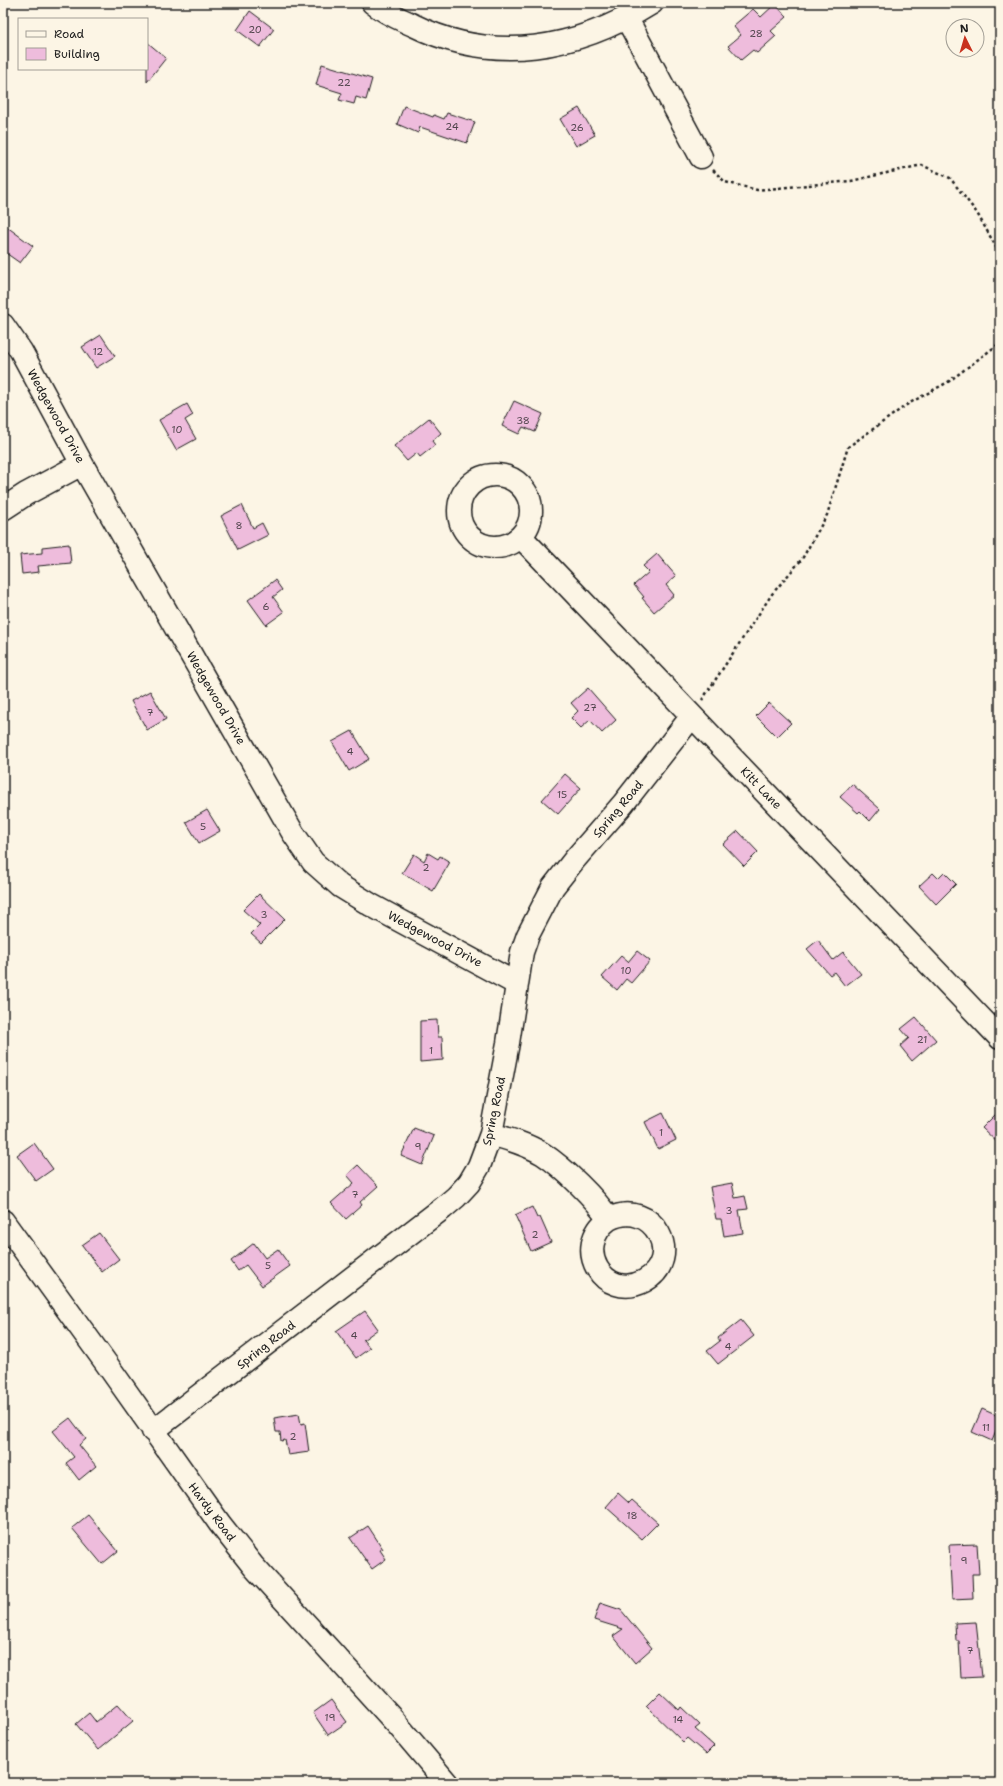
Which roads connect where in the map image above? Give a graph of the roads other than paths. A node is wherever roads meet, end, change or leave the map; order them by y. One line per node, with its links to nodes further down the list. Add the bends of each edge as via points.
1 (373, 3): 3 (street, via 426,32 460,43 496,48 532,48 567,41 601,30)
2 (652, 3): 3 (street)
3 (626, 17): 4 (street)
4 (701, 157)
5 (3, 325): 6 (street, Wedgewood Drive, via 21,351)
6 (82, 464): 7 (street); 10 (street, Wedgewood Drive, via 293,833 313,862 340,886 371,905)
7 (3, 509)
8 (521, 537): 9 (street, Kitt Lane)
9 (692, 716): 10 (street, Spring Road, via 553,887 528,935 522,952); 11 (street, Kitt Lane)
10 (517, 984): 12 (street, Spring Road)
11 (1000, 1038)
12 (491, 1134): 13 (street, via 521,1143 543,1154 594,1199); 15 (street, Spring Road, via 479,1166 469,1183 456,1197)
13 (609, 1219)
14 (3, 1221): 15 (street, Hardy Road)
15 (153, 1431): 16 (street, Hardy Road, via 254,1567)
16 (447, 1783)

